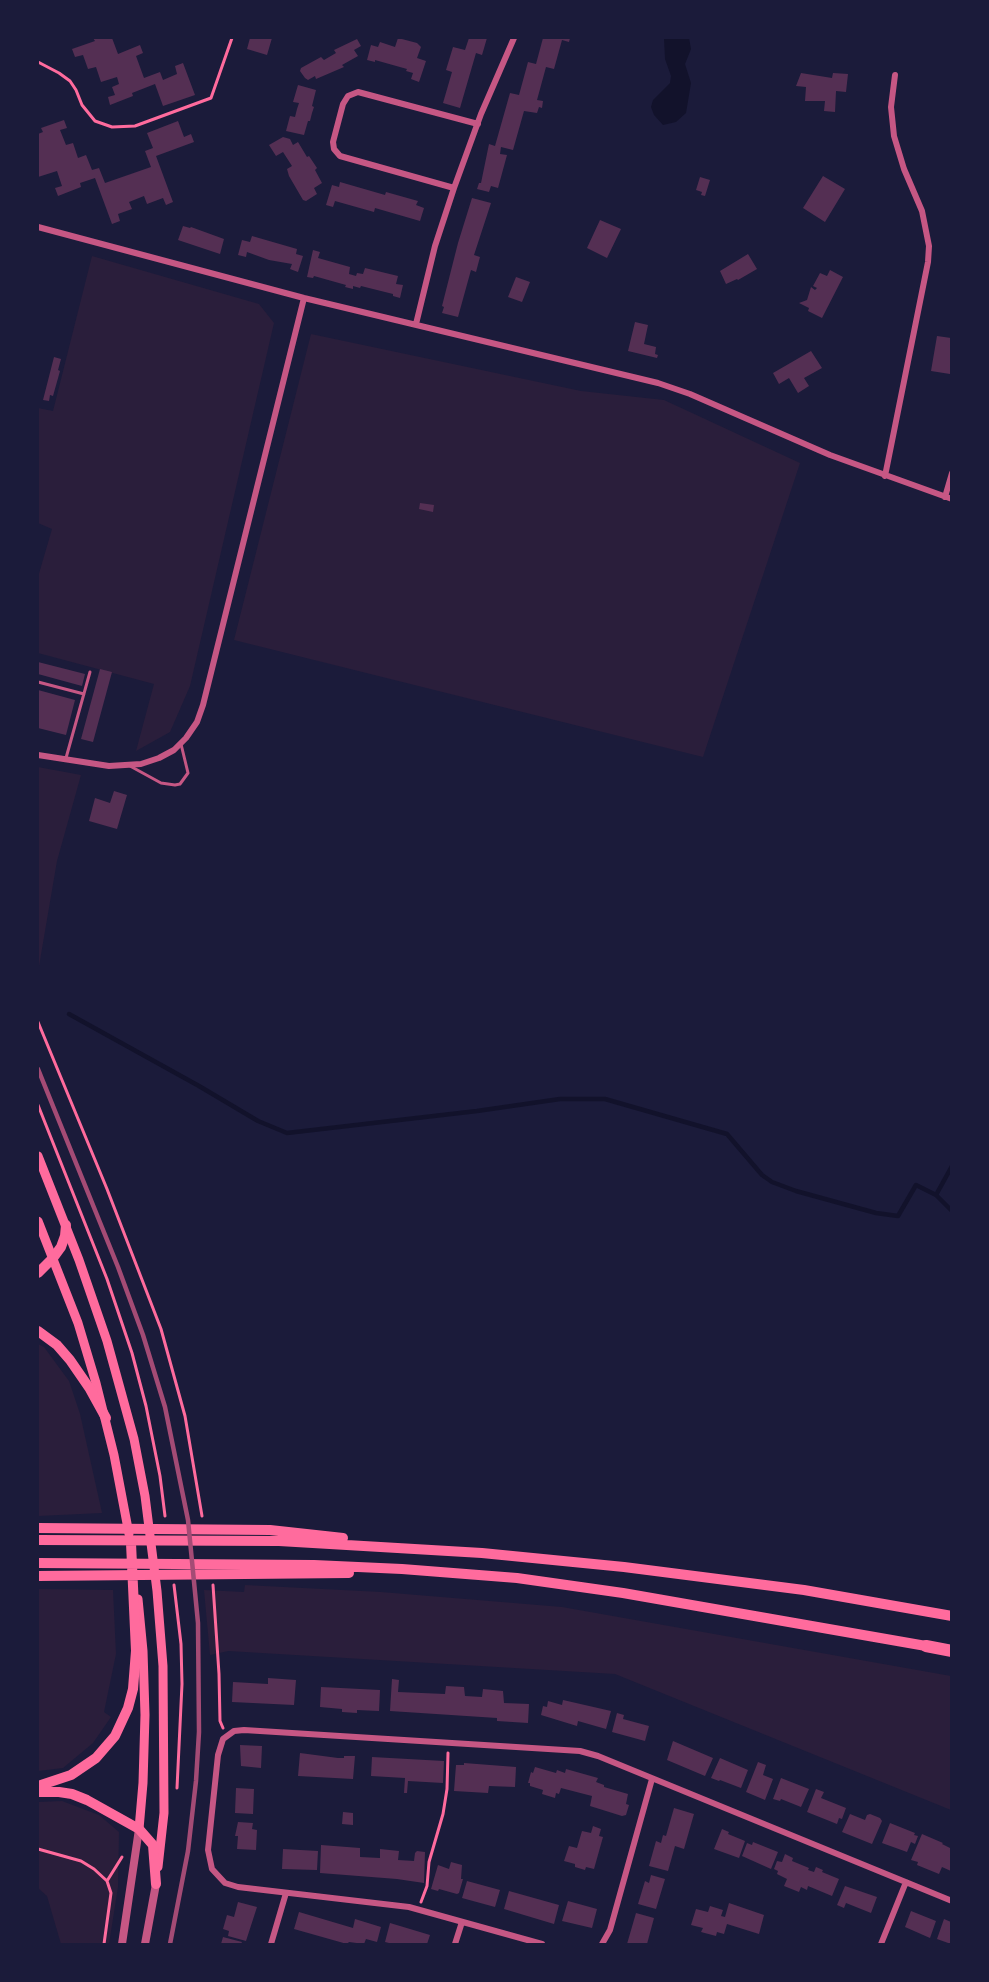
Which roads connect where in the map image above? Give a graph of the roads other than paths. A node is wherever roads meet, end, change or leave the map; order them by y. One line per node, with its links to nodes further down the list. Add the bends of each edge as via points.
1 (514, 38): 3 (street)
2 (895, 75): 9 (street, via 891,107 894,136 922,211 929,246)
3 (478, 124): 4 (street); 4 (street, via 358,92 343,104 333,142 338,154)
4 (454, 188): 7 (street)
5 (38, 227): 6 (street)
6 (304, 298): 7 (street); 14 (street, via 203,705 197,722)
7 (416, 324): 9 (street, via 665,385)
8 (951, 473): 10 (street)
9 (885, 476): 10 (street)
10 (948, 498)
11 (90, 672): 13 (lane)
12 (38, 682): 13 (lane)
13 (84, 694): 16 (lane)
14 (181, 744): 17 (street, via 159,758); 17 (lane, via 188,773 180,784 161,783)
15 (38, 754): 16 (street)
16 (66, 760): 17 (street)
17 (130, 766)
18 (38, 1156): 20 (main road)
19 (38, 1221): 21 (main road)
20 (66, 1225): 21 (highway, via 63,1242); 40 (main road, via 119,1381 152,1547 164,1705 163,1824)
21 (53, 1258): 22 (highway); 24 (main road)
22 (38, 1273)
23 (38, 1331): 24 (highway, via 63,1352)
24 (106, 1418): 27 (main road)
25 (38, 1528): 28 (highway, via 304,1532)
26 (38, 1540): 28 (highway, via 235,1540)
27 (130, 1543): 36 (highway, via 136,1651 128,1708 114,1736 96,1758 71,1775); 38 (main road, via 144,1674)
28 (396, 1547): 32 (highway, via 568,1561 791,1588)
29 (38, 1563): 30 (highway)
30 (242, 1569): 31 (highway); 33 (highway, via 344,1566 534,1580)
31 (38, 1576)
32 (951, 1616)
33 (926, 1646): 34 (highway)
34 (951, 1651)
35 (652, 1779): 39 (street); 41 (street, via 598,1756 572,1750 234,1731 226,1736 218,1755 210,1863 215,1875 231,1886); 49 (street, via 610,1930)
36 (38, 1786)
37 (38, 1792): 38 (highway, via 80,1797)
38 (139, 1829): 40 (highway, via 153,1845); 44 (street)
39 (906, 1882): 42 (street); 50 (street)
40 (156, 1884): 45 (street)
41 (286, 1893): 43 (street, via 418,1909); 46 (street)
42 (951, 1901)
43 (462, 1922): 47 (street); 48 (street)
44 (122, 1944)
45 (145, 1944)
46 (271, 1944)
47 (455, 1944)
48 (542, 1944)
49 (602, 1944)
50 (881, 1944)

